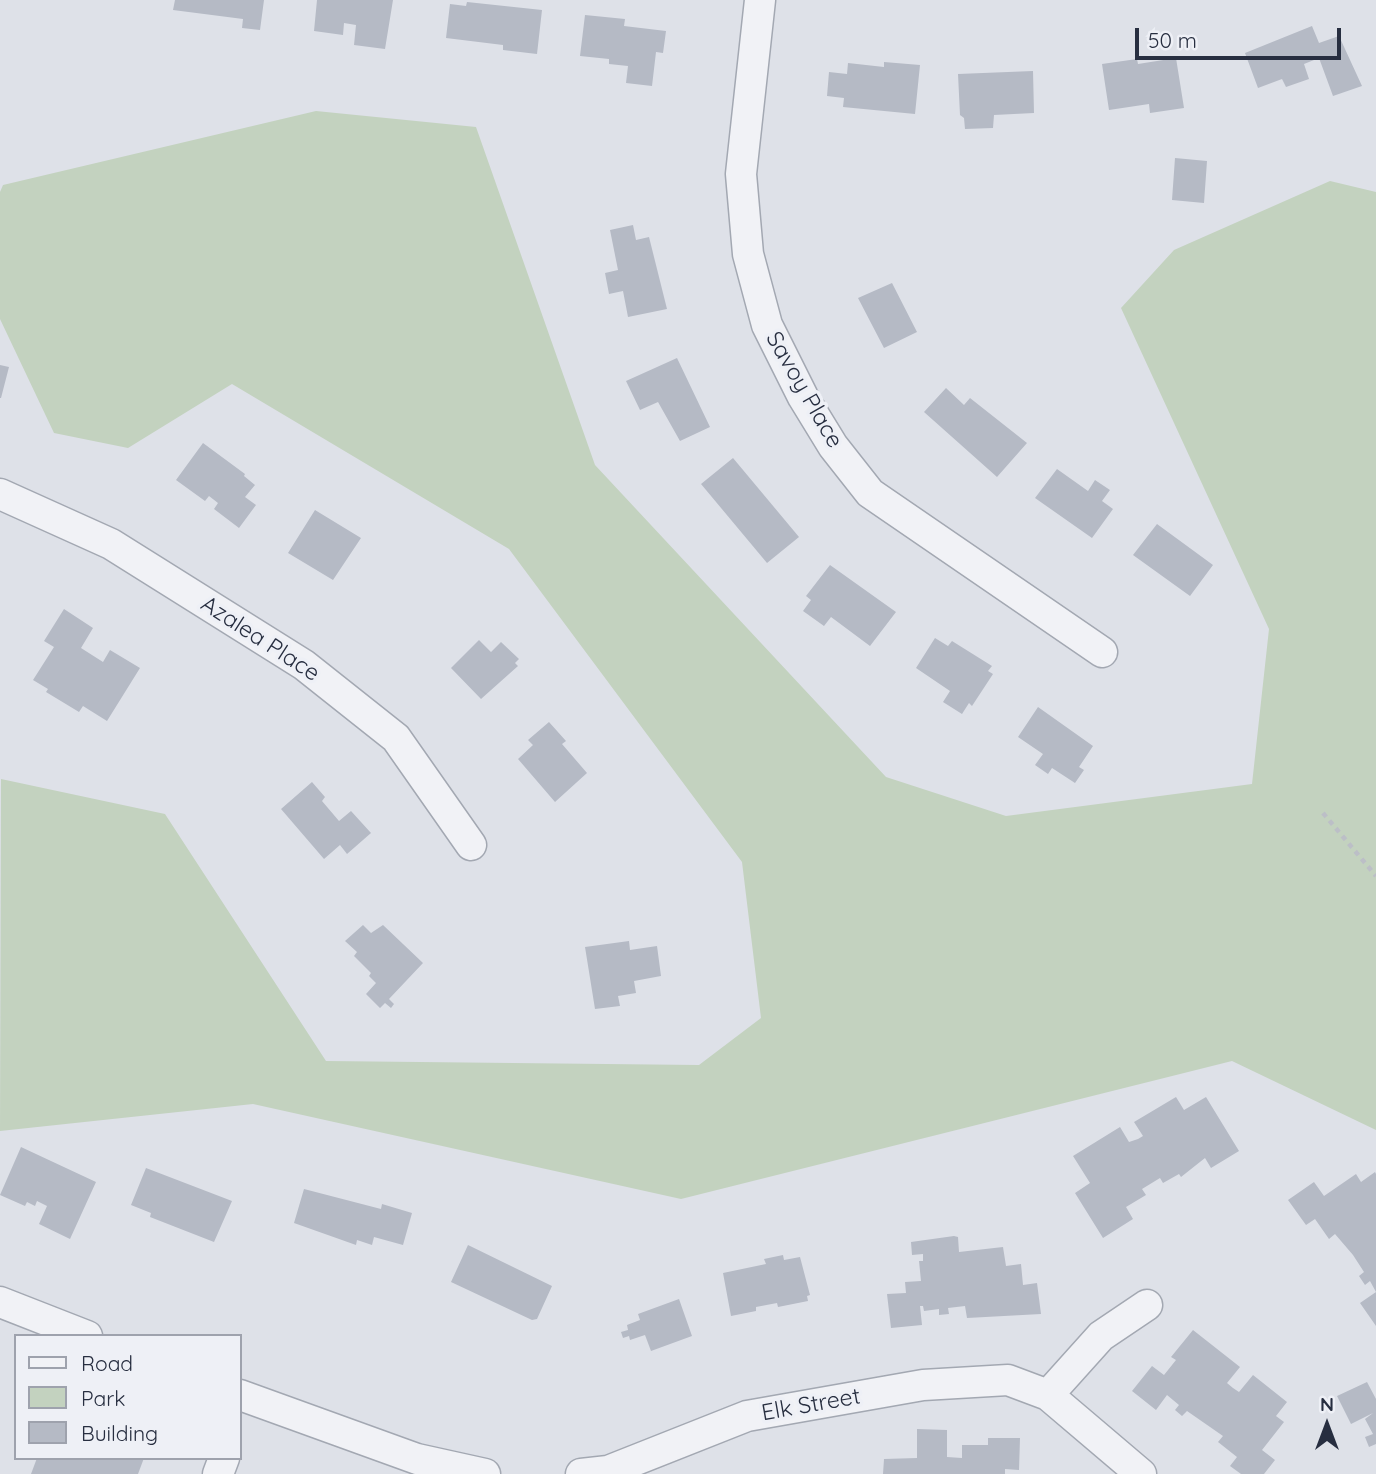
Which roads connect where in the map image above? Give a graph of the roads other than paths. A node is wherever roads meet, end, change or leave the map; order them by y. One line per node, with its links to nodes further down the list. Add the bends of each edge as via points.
1 (760, 0): 3 (street, Savoy Place, via 741,174 748,254 767,325 803,397 870,493)
2 (0, 494): 4 (street, Azalea Place, via 111,544 304,664 396,738)
3 (1102, 652)
4 (471, 845)
5 (0, 1302): 7 (street)
6 (1147, 1305): 8 (street, via 1101,1336)
7 (82, 1334)
8 (1048, 1395): 11 (street, Elk Street, via 1008,1380 923,1385 747,1416 608,1471); 12 (street, Elk Street)
9 (242, 1404): 10 (street, via 417,1459)
10 (485, 1474)
11 (581, 1474)
12 (1141, 1474)

